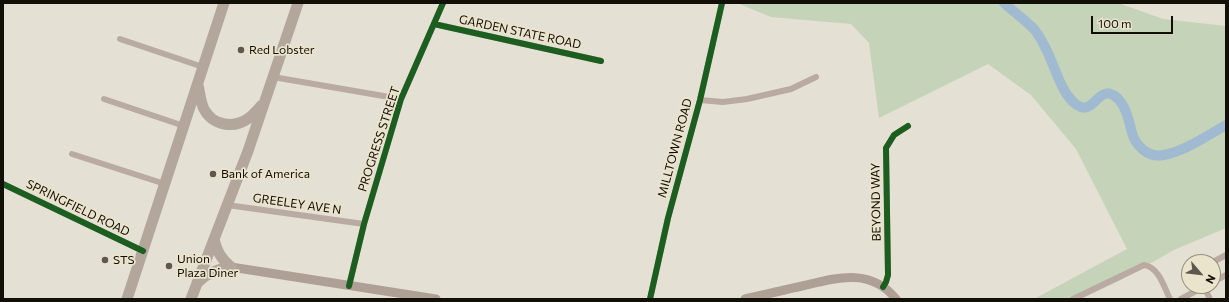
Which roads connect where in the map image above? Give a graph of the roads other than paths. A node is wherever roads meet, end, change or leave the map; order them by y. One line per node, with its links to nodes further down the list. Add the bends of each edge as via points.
1 (224, 3): 8 (highway)
2 (298, 3): 9 (highway)
3 (443, 3): 5 (street, PROGRESS STREET)
4 (722, 3): 14 (street, MILLTOWN ROAD)
5 (434, 24): 7 (street, GARDEN STATE ROAD); 13 (street, PROGRESS STREET)
6 (120, 39): 8 (street)
7 (601, 61)
8 (203, 67): 11 (highway)
9 (273, 77): 13 (street); 15 (highway)
10 (816, 77): 14 (street, via 791,89 747,99 723,102)
11 (198, 82): 15 (highway, via 206,112 211,118 223,124 235,125 246,120); 16 (highway)
12 (104, 99): 16 (street)
13 (401, 99): 22 (street, PROGRESS STREET)
14 (700, 100): 33 (street, MILLTOWN ROAD, via 668,218)
15 (265, 102): 21 (highway)
16 (184, 126): 20 (highway)
17 (908, 126): 28 (street, BEYOND WAY, via 894,135 886,148 888,276)
18 (72, 154): 20 (street)
19 (3, 184): 24 (street, SPRINGFIELD ROAD)
20 (165, 184): 24 (highway)
21 (227, 205): 22 (street, GREELEY AVE N); 23 (highway)
22 (364, 224): 27 (street, PROGRESS STREET)
23 (214, 239): 25 (highway, via 218,254); 26 (highway)
24 (143, 251): 30 (highway)
25 (231, 267): 26 (highway, via 212,271); 27 (street)
26 (196, 283): 31 (highway)
27 (349, 286): 32 (street)
28 (883, 287): 34 (street, via 865,279 843,277); 35 (street)
29 (1190, 294): 38 (street)
30 (128, 299)
31 (191, 299)
32 (436, 299)
33 (650, 299)
34 (745, 299)
35 (896, 299)
36 (1073, 299): 37 (street, via 1144,265 1158,273)
37 (1170, 299)
38 (1181, 299)

